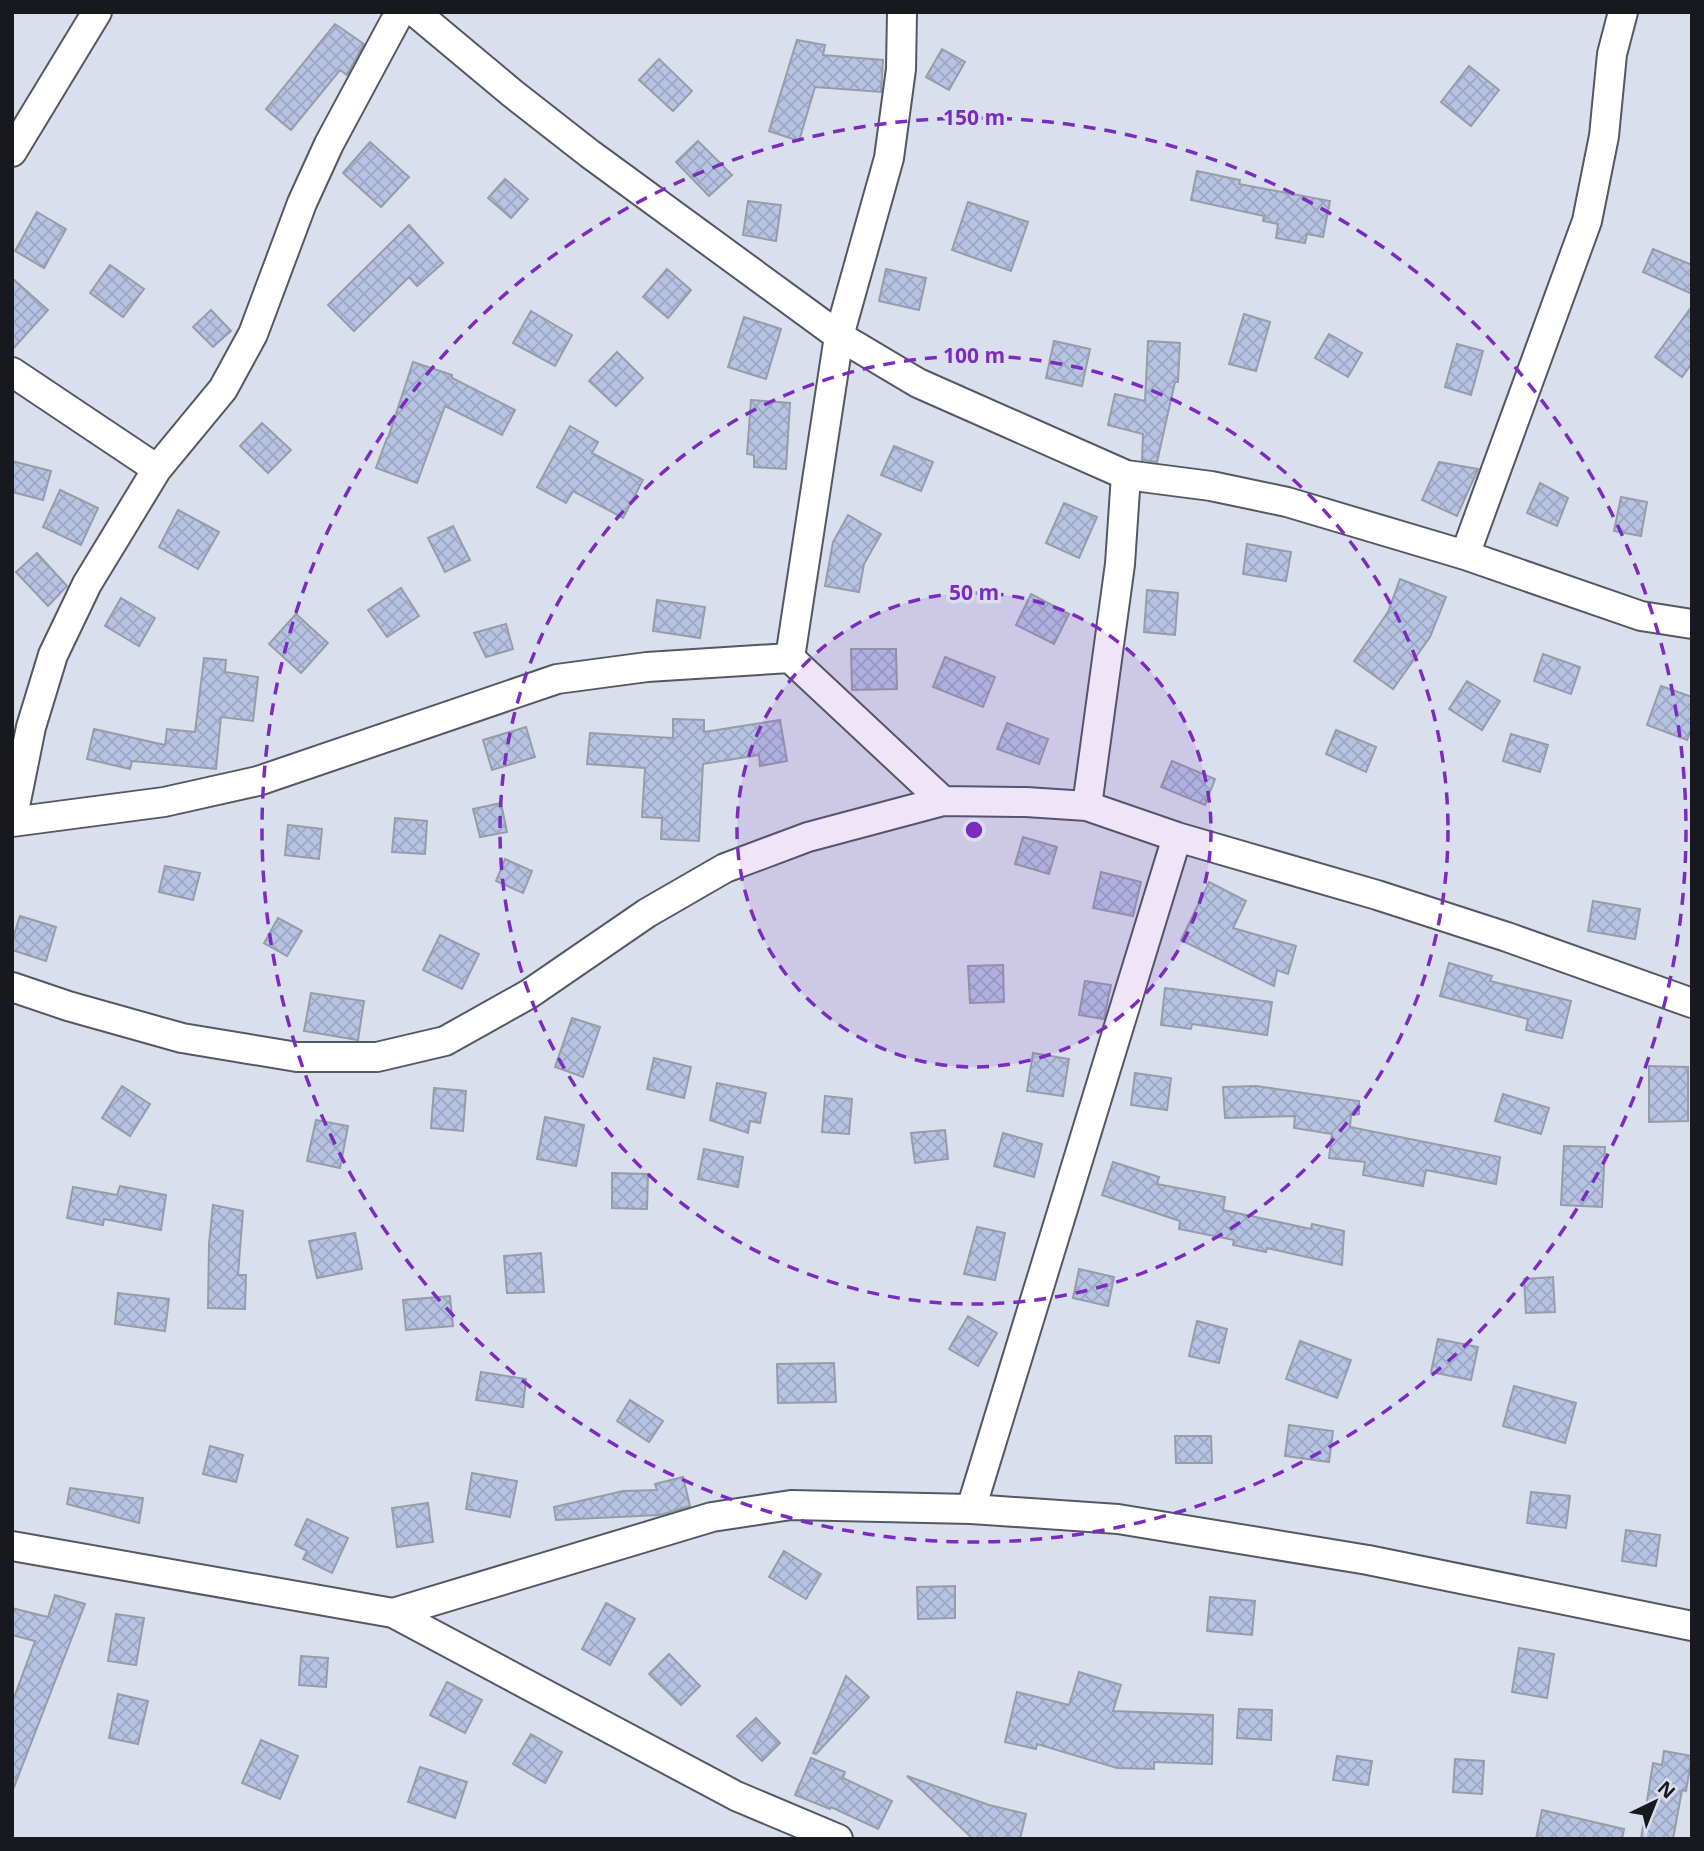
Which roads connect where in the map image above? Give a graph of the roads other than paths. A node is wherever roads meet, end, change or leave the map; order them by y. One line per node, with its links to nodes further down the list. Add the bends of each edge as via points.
1 (97, 12): 6 (street)
2 (400, 12): 9 (street, via 302,203 254,334 223,389)
3 (415, 12): 7 (street, via 561,131)
4 (902, 12): 7 (street, via 901,69 889,158)
5 (1623, 12): 11 (street, via 1612,54 1604,136 1587,221)
6 (12, 152)
7 (839, 336): 10 (street, via 918,383); 13 (street)
8 (12, 372): 9 (street)
9 (157, 469): 16 (street, via 87,584 53,655 31,727)
10 (1126, 475): 11 (street, via 1287,502); 15 (street)
11 (1465, 555): 12 (street, via 1641,616)
12 (1692, 624)
13 (790, 658): 14 (street); 16 (street, via 647,667 556,679 258,781 164,802)
14 (943, 801): 15 (street); 18 (street, via 808,837 725,868 529,994 445,1041 377,1057 298,1057 182,1038)
15 (1087, 806): 17 (street)
16 (12, 822)
17 (1177, 837): 19 (street, via 1390,899); 20 (street)
18 (12, 988)
19 (1692, 1003)
20 (971, 1509): 22 (street, via 791,1505 712,1517); 23 (street, via 1158,1525 1367,1560)
21 (12, 1546): 22 (street)
22 (393, 1613): 24 (street, via 736,1796)
23 (1692, 1626)
24 (838, 1839)

